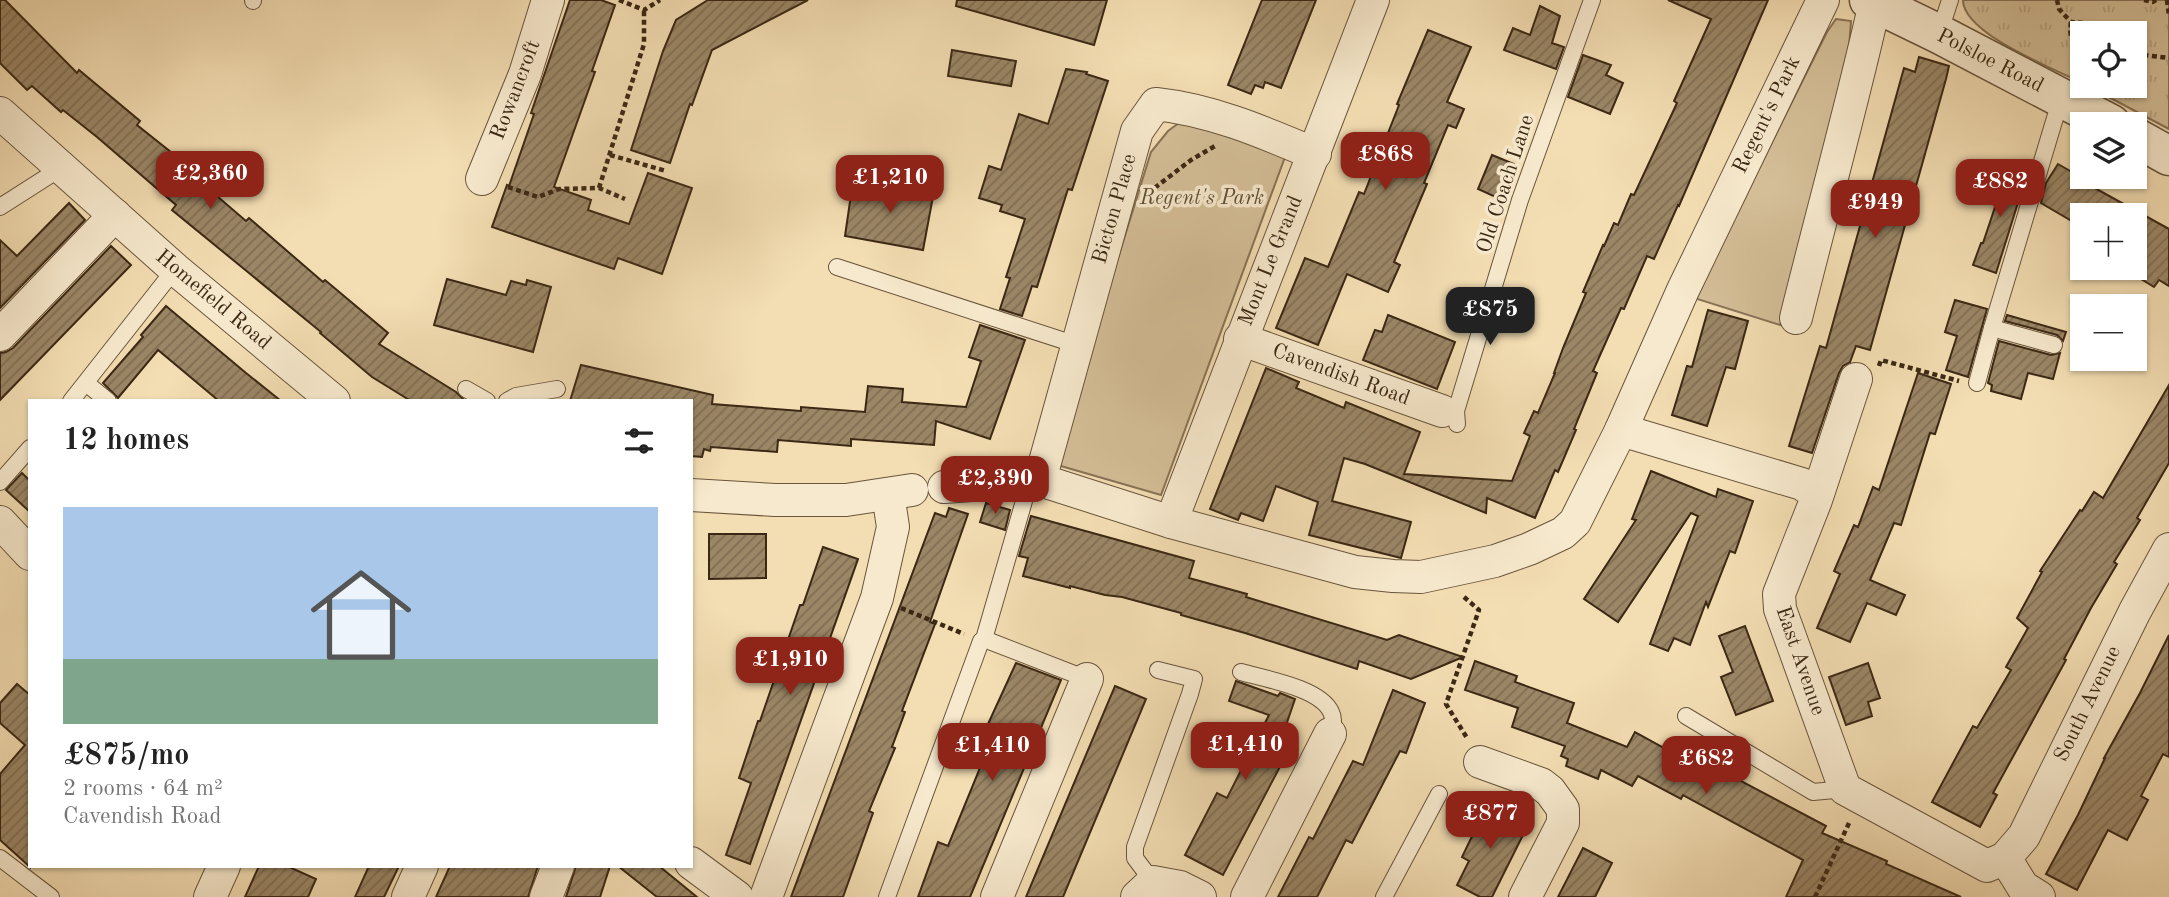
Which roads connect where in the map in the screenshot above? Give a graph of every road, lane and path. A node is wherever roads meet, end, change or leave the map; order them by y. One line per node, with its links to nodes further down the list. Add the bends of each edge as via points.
1 (548, 0): 28 (street, Rowancroft, via 525,74)
2 (619, 0): 12 (path)
3 (660, 0): 12 (path)
4 (1373, 0): 23 (street, Mont Le Grand)
5 (1592, 0): 52 (lane, Old Coach Lane, via 1520,200 1456,411)
6 (1823, 0): 53 (street, Regent's Park)
7 (2057, 0): 15 (path)
8 (2144, 0): 9 (path)
9 (2156, 0)
10 (2167, 0): 13 (path)
11 (1872, 1): 14 (street, Polsloe Road); 36 (street, via 1859,75)
12 (644, 10): 24 (path, via 644,44)
13 (2169, 16)
14 (1944, 17): 18 (street, Polsloe Road)
15 (2070, 21)
16 (2147, 55): 17 (path)
17 (2169, 58)
18 (2061, 98): 19 (street, Polsloe Road); 37 (lane)
19 (2087, 112)
20 (0, 113): 26 (street, Homefield Road)
21 (1249, 125): 23 (street, Bicton Place); 33 (path, via 1191,160); 33 (street, Bicton Place, via 1187,107 1156,104 1137,131)
22 (2147, 144): 25 (street)
23 (1315, 154): 39 (street, Mont Le Grand)
24 (610, 155): 27 (path); 29 (path)
25 (2169, 156)
26 (61, 168): 31 (lane); 32 (street, Homefield Road)
27 (666, 171)
28 (482, 179): 29 (path, via 538,197 559,189)
29 (599, 188): 30 (path)
30 (625, 199)
31 (0, 207)
32 (115, 215): 35 (street, Homefield Road); 38 (street)
33 (1110, 223): 40 (street, Bicton Place)
34 (837, 267): 40 (lane)
35 (175, 270): 42 (lane); 49 (street, Homefield Road)
36 (1796, 318)
37 (1992, 328): 41 (lane); 43 (lane)
38 (0, 335)
39 (1240, 339): 52 (street, Cavendish Road); 60 (street, Mont Le Grand)
40 (1077, 345): 55 (street, Bicton Place)
41 (2054, 345)
42 (86, 383): 47 (lane); 48 (lane)
43 (1977, 383): 44 (path, via 1881,360 1871,388)
44 (1854, 386): 58 (street, East Avenue)
45 (466, 389): 50 (lane)
46 (557, 390): 51 (lane)
47 (73, 399)
48 (106, 399)
49 (332, 399)
50 (484, 399)
51 (511, 399)
52 (1449, 417)
53 (1621, 430): 58 (street, via 1802,484); 60 (street, Regent's Park, via 1575,523 1563,533 1495,561 1437,574 1354,572)
54 (28, 450): 56 (lane)
55 (1032, 480): 57 (street); 60 (street, Regent's Park); 66 (lane)
56 (0, 482)
57 (944, 487)
58 (1816, 494): 73 (street, East Avenue, via 1778,599)
59 (693, 495): 64 (street, via 810,501 900,492)
60 (1171, 522)
61 (0, 523): 63 (street)
62 (2169, 549): 76 (street, South Avenue, via 2024,836)
63 (28, 552)
64 (877, 598): 66 (path); 87 (street)
65 (1479, 610): 72 (path, via 1446,704)
66 (983, 640): 69 (lane); 88 (lane)
67 (1158, 670): 81 (lane, via 1194,680 1135,847)
68 (1241, 672): 71 (lane, via 1320,699 1334,720)
69 (1087, 679): 89 (street)
70 (1686, 716): 73 (lane, via 1813,792)
71 (1330, 734): 91 (street)
72 (1480, 762): 93 (street, via 1541,784 1563,808 1563,823)
73 (1853, 793): 76 (street, via 1987,866); 94 (path)
74 (1439, 794): 92 (lane)
75 (0, 858): 82 (lane)
76 (2006, 858): 95 (street, via 2023,887)
77 (693, 864): 86 (street)
78 (223, 868): 83 (street)
79 (421, 868): 84 (street)
80 (557, 868): 85 (street)
81 (1145, 889): 90 (street, via 1180,887)
82 (51, 897)
83 (210, 897)
84 (408, 897)
85 (546, 897)
86 (737, 897)
87 (766, 897)
88 (887, 897)
89 (997, 897)
90 (1200, 897)
91 (1247, 897)
92 (1384, 897)
93 (1525, 897)
94 (1815, 897)
95 (2039, 897)

